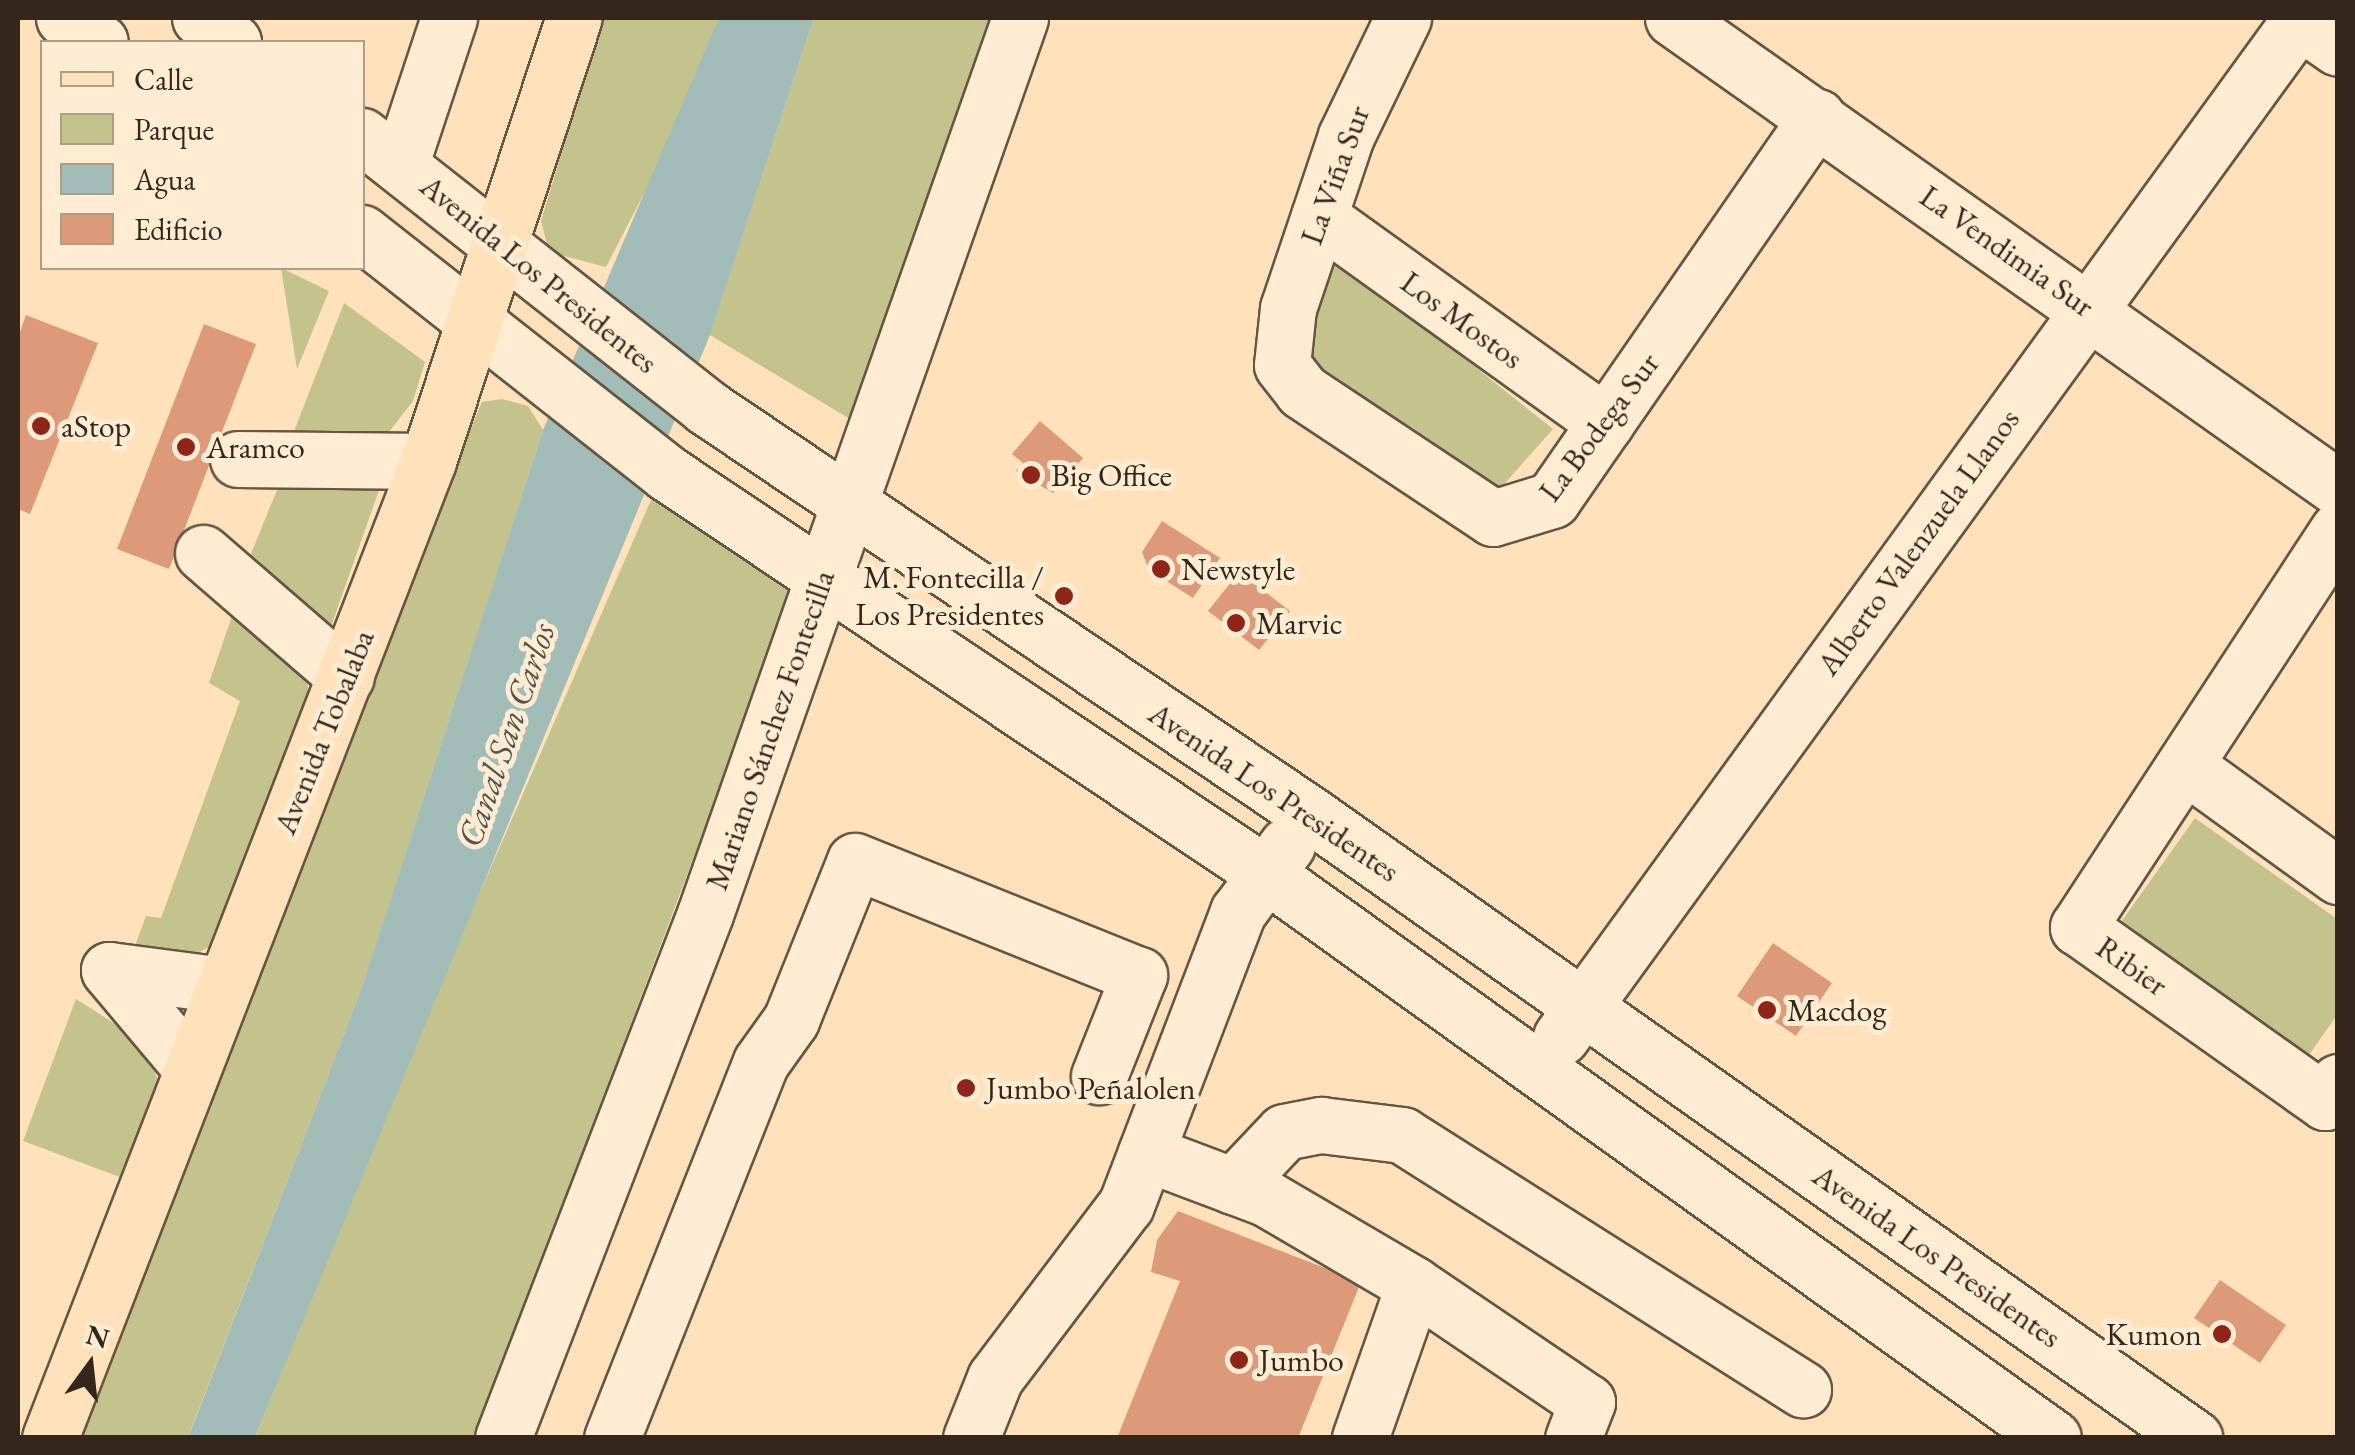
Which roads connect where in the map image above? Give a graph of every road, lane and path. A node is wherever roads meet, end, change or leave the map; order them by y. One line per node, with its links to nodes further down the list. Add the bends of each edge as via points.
1 (64, 18): 9 (street)
2 (200, 18): 10 (street)
3 (449, 18): 12 (street)
4 (574, 18): 15 (main road, Avenida Tobalaba)
5 (1020, 18): 23 (street, Mariano Sánchez Fontecilla)
6 (1403, 18): 13 (street, La Viña Sur)
7 (1674, 18): 11 (street, La Vendimia Sur)
8 (2308, 26): 16 (street, Alberto Valenzuela Llanos)
9 (97, 40)
10 (230, 40)
11 (1816, 118): 16 (street, La Vendimia Sur); 19 (street, La Bodega Sur)
12 (382, 150): 15 (street, Avenida Los Presidentes)
13 (1318, 217): 18 (street, La Viña Sur); 19 (street, Los Mostos)
14 (365, 234): 17 (street)
15 (503, 242): 17 (main road, Avenida Tobalaba); 23 (street, Avenida Los Presidentes, via 560,298)
16 (2087, 307): 22 (street, La Vendimia Sur); 33 (street, Alberto Valenzuela Llanos)
17 (476, 320): 21 (main road, Avenida Tobalaba); 26 (street, via 526,370)
18 (1282, 338): 19 (street, La Bodega Sur, via 1282,365 1302,392 1480,515 1539,510)
19 (1606, 423)
20 (238, 459): 21 (street)
21 (428, 462): 27 (main road, Avenida Tobalaba)
22 (2338, 488)
23 (850, 504): 26 (street, Mariano Sánchez Fontecilla); 29 (street, Avenida Los Presidentes)
24 (2338, 530): 28 (street, Ribier)
25 (203, 554): 27 (street)
26 (823, 578): 30 (street); 46 (street, Mariano Sánchez Fontecilla)
27 (346, 677): 32 (main road, Avenida Tobalaba)
28 (2186, 766): 31 (street); 37 (street, Ribier, via 2078,927 2325,1102)
29 (1310, 815): 30 (street); 33 (street, Avenida Los Presidentes)
30 (1266, 874): 34 (street); 38 (street, via 1238,912)
31 (2338, 876)
32 (224, 985): 35 (main road, Avenida Tobalaba); 35 (street, via 109,970)
33 (1584, 1007): 34 (street, Alberto Valenzuela Llanos); 41 (street, Avenida Los Presidentes)
34 (1538, 1067): 44 (street)
35 (192, 1069): 45 (main road, Avenida Tobalaba)
36 (1099, 1076): 47 (street, via 1139,975 855,861 792,1020 760,1062)
37 (2338, 1082)
38 (1146, 1153): 39 (street); 48 (street, via 1117,1218 996,1378)
39 (1234, 1186): 40 (street); 43 (street, via 1284,1132 1351,1126 1402,1135)
40 (1414, 1285): 49 (street); 50 (street, via 1587,1402)
41 (2058, 1342): 42 (street, Avenida Los Presidentes); 44 (street)
42 (2104, 1374): 51 (street); 52 (street, Avenida Los Presidentes)
43 (1803, 1389)
44 (1999, 1422): 51 (street)
45 (50, 1438)
46 (503, 1438)
47 (612, 1438)
48 (971, 1438)
49 (1360, 1438)
50 (1573, 1438)
51 (2056, 1438)
52 (2194, 1438)

